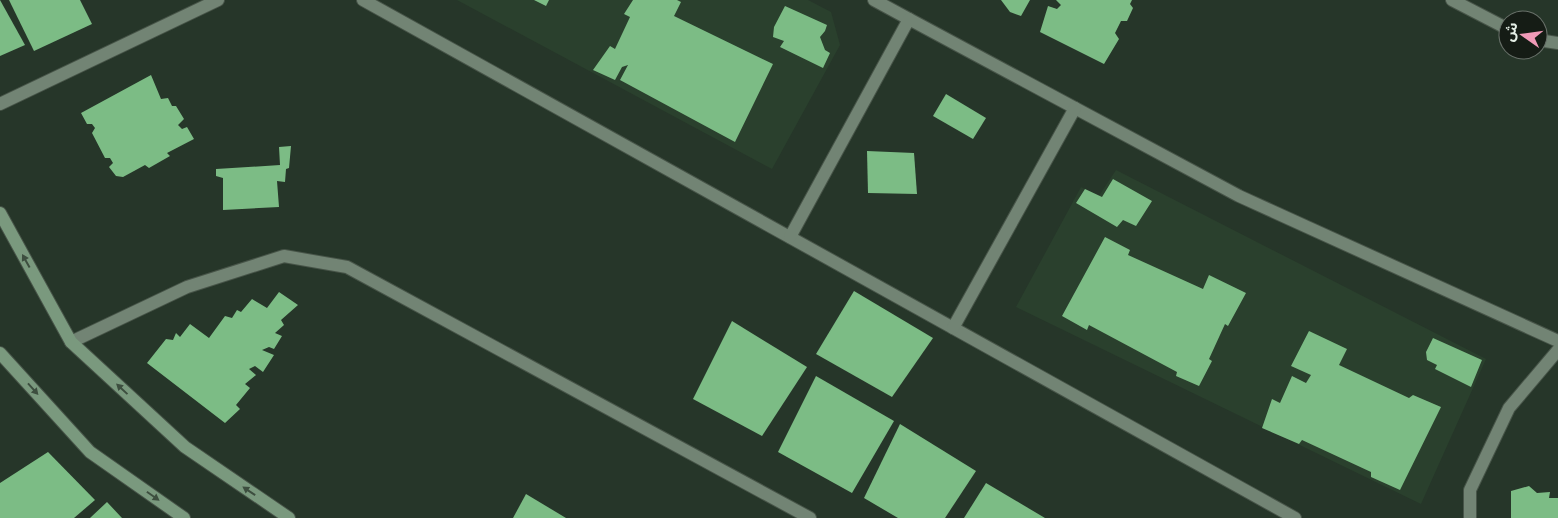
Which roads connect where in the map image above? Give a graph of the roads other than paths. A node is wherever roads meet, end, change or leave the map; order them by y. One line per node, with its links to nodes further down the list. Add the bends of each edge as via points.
1 (218, 0): 7 (street)
2 (363, 0): 10 (street)
3 (874, 0): 5 (street)
4 (1452, 0): 6 (street)
5 (909, 19): 8 (street); 10 (street)
6 (1498, 24)
7 (0, 104)
8 (1075, 108): 11 (street); 12 (street, via 1239,196)
9 (0, 213): 13 (street, one-way to 9)
10 (790, 237): 11 (street)
11 (953, 328): 19 (street)
12 (1558, 341)
13 (71, 342): 17 (street, one-way to 13, via 185,447); 18 (street, via 187,287 284,256 347,267)
14 (1558, 350): 20 (street, via 1509,408 1470,490)
15 (0, 353): 16 (street, one-way to 16, via 90,452)
16 (184, 518)
17 (289, 518)
18 (810, 518)
19 (1296, 518)
20 (1470, 518)

